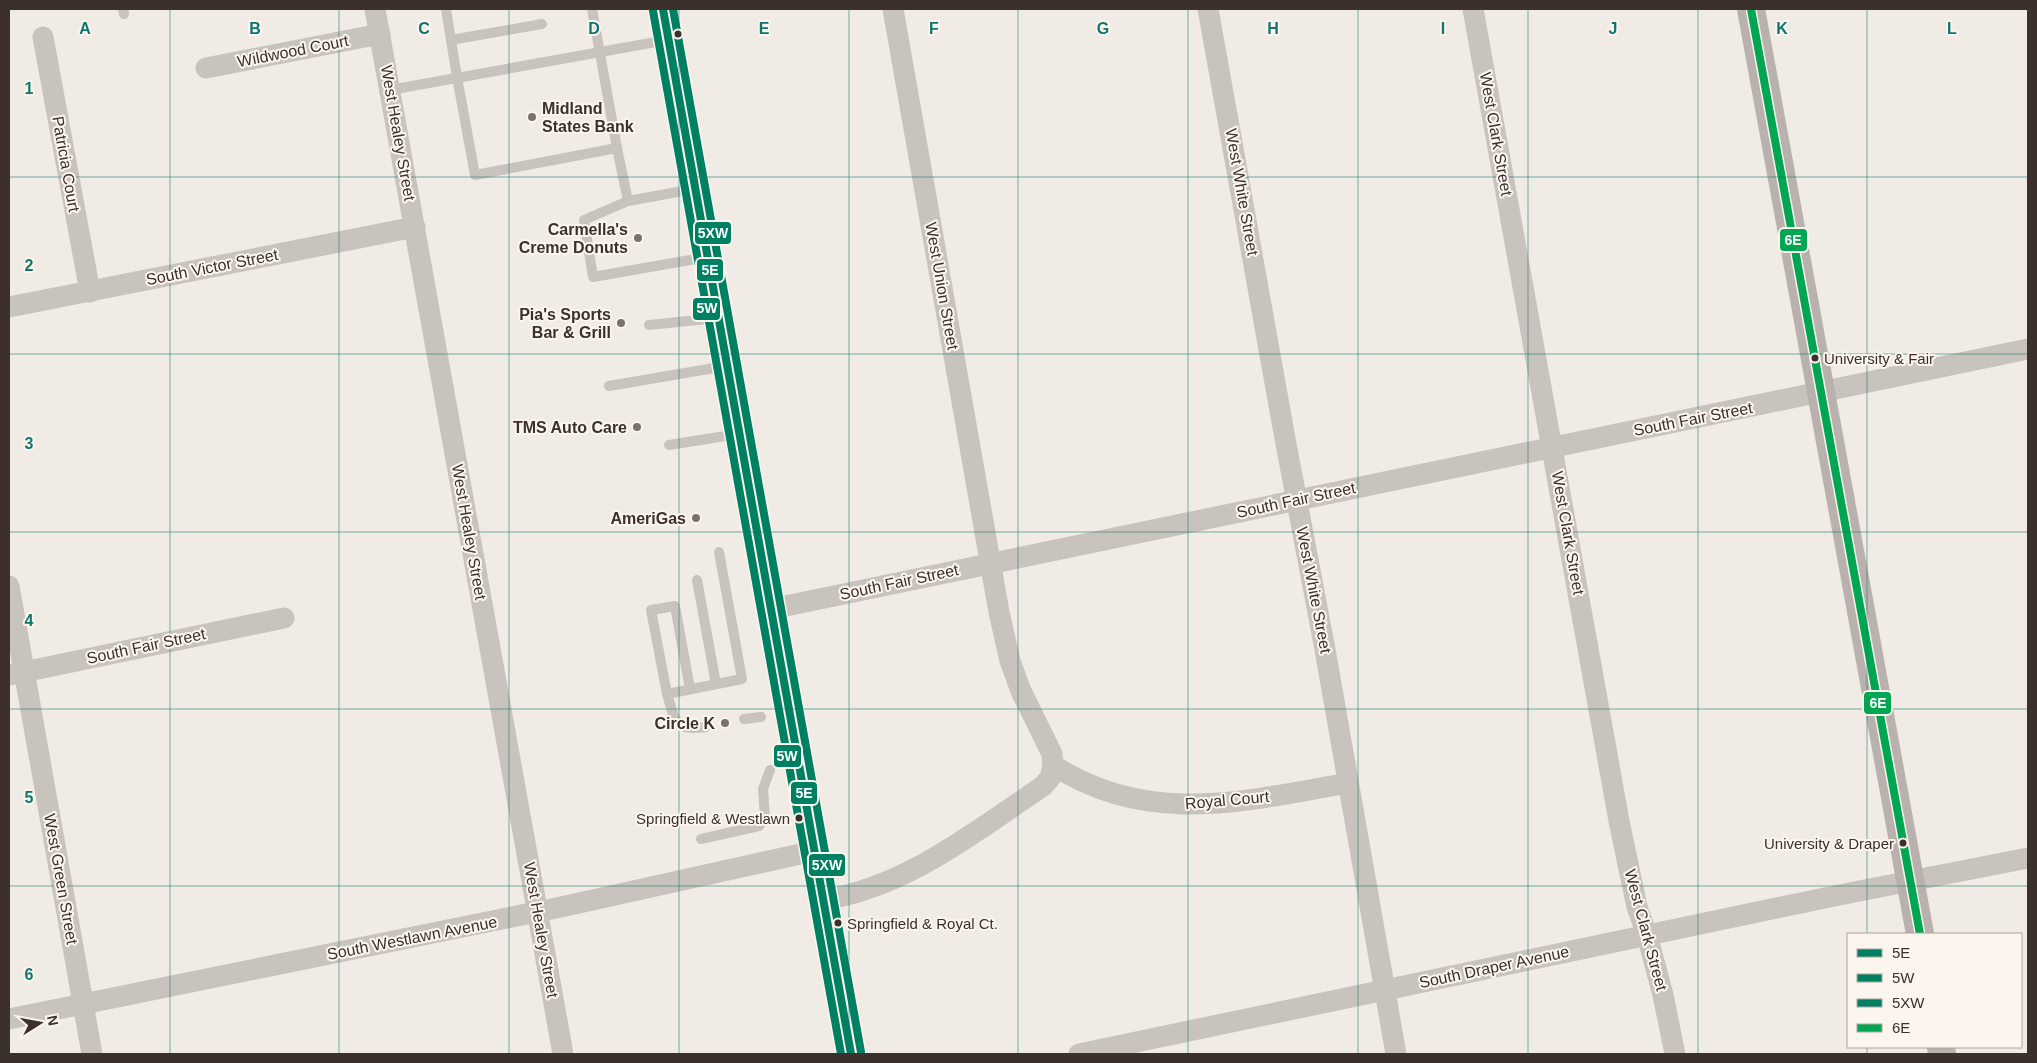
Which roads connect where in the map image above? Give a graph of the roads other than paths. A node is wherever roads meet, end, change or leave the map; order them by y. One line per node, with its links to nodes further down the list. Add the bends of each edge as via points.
1 (375, 9): 10 (street, West Healey Street)
2 (446, 9): 13 (lane)
3 (592, 9): 14 (lane)
4 (663, 9): 12 (main road)
5 (893, 9): 36 (street, West Union Street)
6 (1208, 9): 34 (street, West White Street)
7 (1473, 9): 33 (street, West Clark Street)
8 (1750, 9): 30 (main road)
9 (542, 24): 13 (lane)
10 (380, 34): 15 (street, Wildwood Court); 17 (street, West Healey Street)
11 (43, 37): 23 (street, Patricia Court)
12 (668, 39): 14 (lane); 19 (main road)
13 (451, 40): 16 (lane)
14 (600, 52): 16 (lane); 18 (lane)
15 (206, 68)
16 (457, 78): 17 (lane); 18 (lane, via 476,175)
17 (390, 90): 21 (street, West Healey Street)
18 (617, 148): 20 (lane)
19 (695, 189): 20 (lane); 22 (main road)
20 (628, 201): 22 (lane, via 584,220 593,277)
21 (414, 226): 23 (street, South Victor Street); 56 (street, West Healey Street)
22 (707, 257): 25 (main road)
23 (90, 292): 24 (street, South Victor Street)
24 (9, 307)
25 (718, 318): 26 (lane); 28 (main road)
26 (649, 325)
27 (2028, 349): 30 (street, South Fair Street)
28 (727, 366): 29 (lane); 31 (main road)
29 (610, 386)
30 (1821, 393): 33 (street, South Fair Street); 54 (main road)
31 (739, 434): 32 (lane); 39 (main road)
32 (668, 446)
33 (1552, 447): 34 (street, South Fair Street); 58 (street, West Clark Street, via 1619,821 1637,907)
34 (1296, 500): 36 (street, South Fair Street); 50 (street, West White Street)
35 (719, 552): 42 (lane, via 742,679)
36 (991, 563): 39 (street, South Fair Street); 48 (street, via 1010,661 1052,754)
37 (697, 580): 42 (lane)
38 (9, 586): 41 (street, West Green Street)
39 (771, 609): 52 (main road)
40 (284, 618): 41 (street, South Fair Street)
41 (17, 674): 60 (street, West Green Street)
42 (716, 684): 43 (lane)
43 (690, 689): 44 (lane); 44 (lane, via 675,606 652,610)
44 (667, 694): 47 (lane, via 674,717 682,727 691,730)
45 (762, 717): 46 (lane)
46 (744, 719)
47 (706, 727)
48 (1053, 764): 50 (street, Royal Court, via 1088,784 1114,794 1176,805 1255,799); 55 (street, via 1050,778 1043,786 952,848 868,890)
49 (770, 770): 51 (lane, via 763,789 765,818 759,826)
50 (1348, 783): 59 (street, West White Street)
51 (701, 839)
52 (814, 851): 55 (main road); 56 (street, South Westlawn Avenue)
53 (2028, 858): 54 (street, South Draper Avenue)
54 (1910, 882): 57 (main road); 58 (street, South Draper Avenue)
55 (823, 900): 64 (main road)
56 (538, 912): 60 (street, South Westlawn Avenue); 63 (street, West Healey Street)
57 (1920, 933)
58 (1647, 935): 59 (street, South Draper Avenue); 67 (street, West Clark Street, via 1664,995)
59 (1385, 990): 65 (street, South Draper Avenue); 66 (street, West White Street)
60 (83, 1004): 61 (street, South Westlawn Avenue); 62 (street, West Green Street)
61 (9, 1019)
62 (92, 1054)
63 (563, 1054)
64 (852, 1054)
65 (1079, 1054)
66 (1396, 1054)
67 (1675, 1054)

